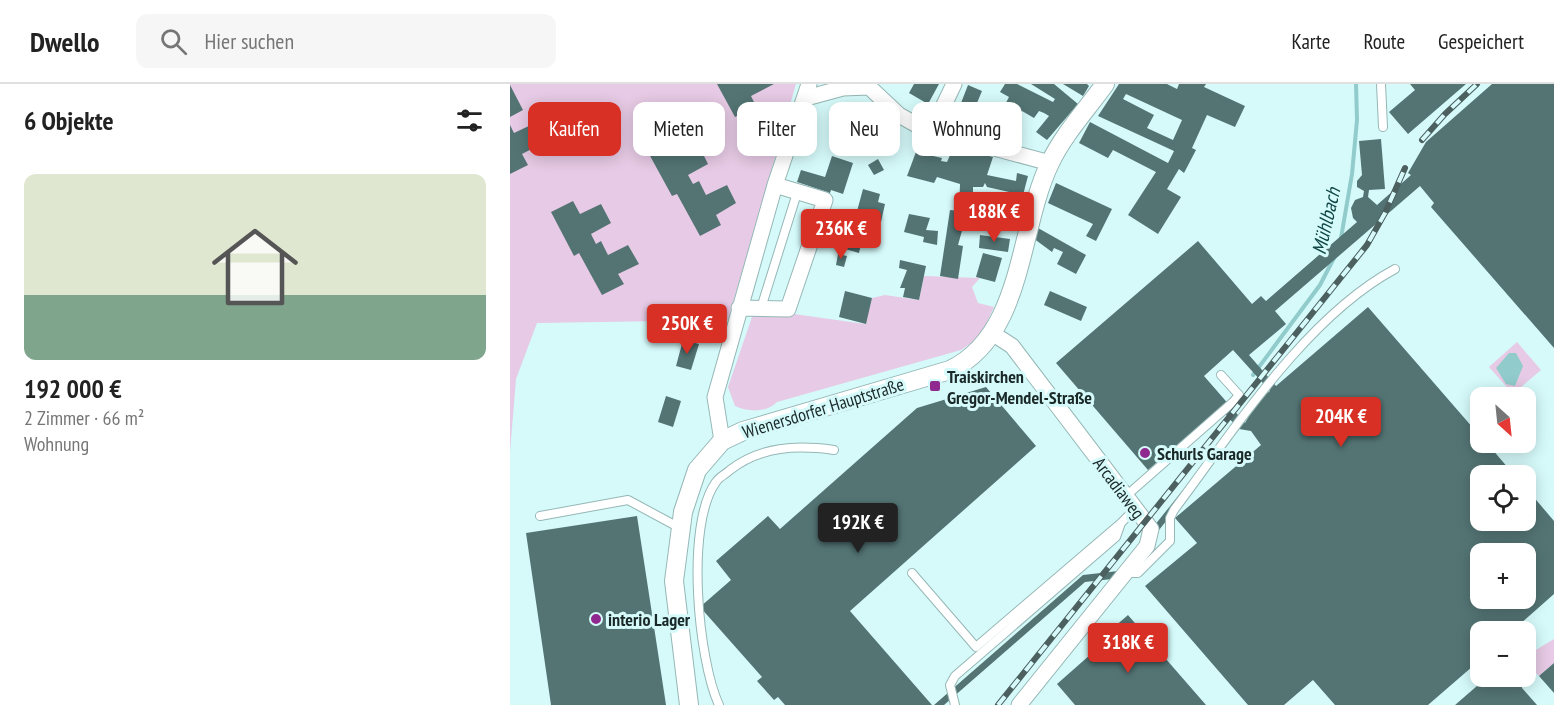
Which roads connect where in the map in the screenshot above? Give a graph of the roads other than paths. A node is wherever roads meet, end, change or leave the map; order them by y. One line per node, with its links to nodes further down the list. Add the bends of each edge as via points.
1 (954, 84): 6 (street)
2 (1105, 84): 10 (street, Wienersdorfer Hauptstraße)
3 (1381, 84): 8 (lane)
4 (867, 85): 5 (street); 7 (street, via 898,115)
5 (808, 91): 11 (street)
6 (945, 102)
7 (912, 121)
8 (1383, 127)
9 (1022, 155): 10 (street)
10 (1050, 163): 16 (street, Wienersdorfer Hauptstraße, via 1002,317)
11 (776, 185): 12 (street); 14 (street)
12 (798, 193): 15 (lane); 15 (street, via 825,200 788,309)
13 (1395, 269): 25 (lane, via 1345,304 1295,354 1174,510 1170,541 1138,573)
14 (739, 308): 15 (street); 18 (street, via 715,397)
15 (761, 308)
16 (992, 333): 18 (street, Wienersdorfer Hauptstraße, via 969,361 950,370 743,431); 20 (street, Arcadiaweg, via 1012,346)
17 (1221, 375): 20 (lane, via 1239,395)
18 (722, 441): 23 (street, via 697,470)
19 (834, 450): 27 (lane, via 794,447 743,460 716,481 706,502 698,574 699,616)
20 (1131, 502): 22 (lane); 25 (street, Arcadiaweg, via 1152,534)
21 (540, 516): 23 (lane, via 628,500)
22 (1121, 523): 24 (lane, via 976,647); 28 (lane, via 1116,537 955,676 950,685)
23 (681, 529): 26 (street, via 674,581)
24 (912, 573)
25 (1124, 574): 29 (street, Arcadiaweg)
26 (689, 705)
27 (719, 705)
28 (955, 705)
29 (1019, 705)

